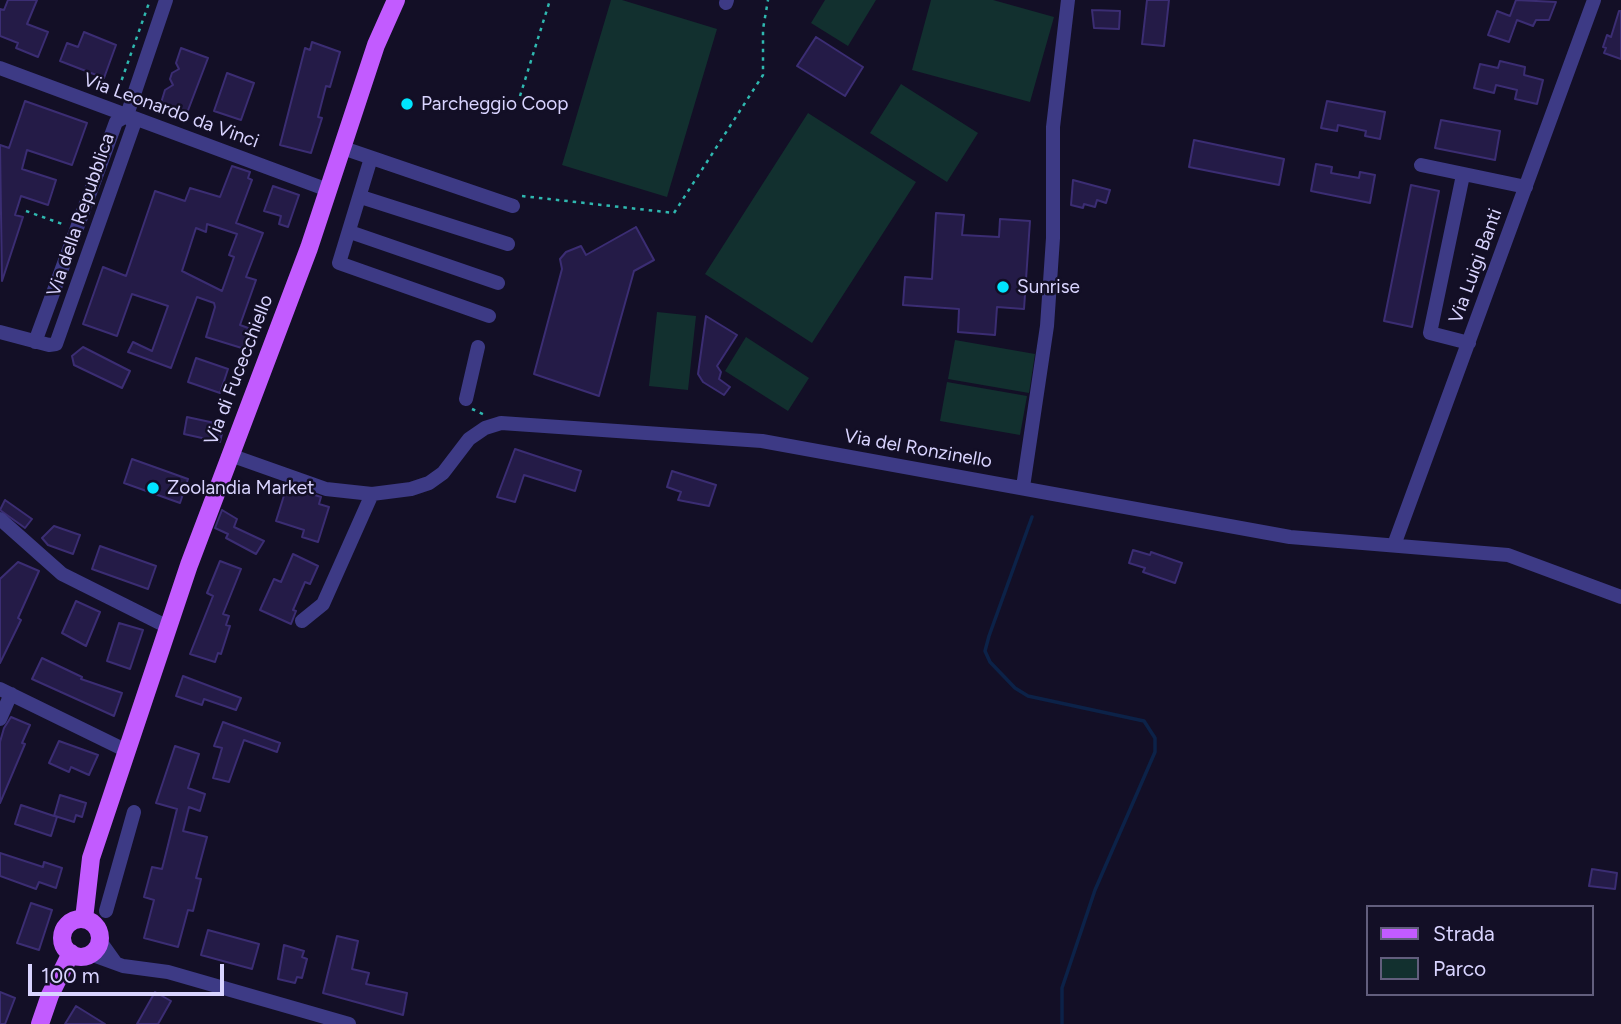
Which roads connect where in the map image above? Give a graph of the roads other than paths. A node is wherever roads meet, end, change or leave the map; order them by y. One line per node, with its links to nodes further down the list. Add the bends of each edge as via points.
1 (166, 0): 6 (street)
2 (396, 0): 7 (main road, Via di Fucecchiello, via 376,45)
3 (1068, 0): 25 (street, via 1054,127 1047,326)
4 (1594, 0): 11 (street, Via Luigi Banti)
5 (0, 68): 6 (street, Via Leonardo da Vinci)
6 (127, 115): 12 (street, Via Leonardo da Vinci); 20 (street, Via della Repubblica, via 117,122); 20 (street, Via della Repubblica, via 134,124 56,344)
7 (343, 148): 8 (street); 12 (main road, Via di Fucecchiello)
8 (372, 158): 13 (street); 14 (street)
9 (1421, 165): 10 (street)
10 (1463, 175): 11 (street); 21 (street, via 1430,333)
11 (1526, 187): 21 (street, Via Luigi Banti)
12 (328, 190): 24 (main road, Via di Fucecchiello)
13 (361, 197): 15 (street); 16 (street)
14 (513, 200)
15 (350, 232): 17 (street); 18 (street, via 339,263)
16 (508, 244)
17 (498, 283)
18 (489, 316)
19 (0, 332): 20 (street)
20 (35, 342)
21 (1469, 343): 28 (street, Via Luigi Banti)
22 (478, 347): 23 (street)
23 (466, 399)
24 (230, 455): 26 (street, via 326,489); 31 (main road, Via di Fucecchiello)
25 (1023, 487): 26 (street, Via del Ronzinello, via 762,441 501,423 469,439 443,473 429,483); 28 (street, Via del Ronzinello, via 1290,537)
26 (372, 494): 30 (street, via 323,604)
27 (0, 519): 31 (street, via 62,574)
28 (1394, 545): 29 (street, Via del Ronzinello, via 1508,555)
29 (1621, 597)
30 (302, 621)
31 (169, 627): 34 (main road, Via di Fucecchiello)
32 (5, 692): 33 (street); 34 (street)
33 (0, 719)
34 (127, 751): 36 (main road, Via di Fucecchiello)
35 (134, 812): 37 (street)
36 (87, 873): 37 (street); 39 (main road, Via di Fucecchiello)
37 (114, 881): 38 (street)
38 (106, 911)
39 (84, 919): 40 (main road, via 95,924); 41 (main road, via 64,929 63,940)
40 (95, 948): 41 (main road, via 78,956); 43 (street, via 116,964 168,972)
41 (71, 953): 42 (main road)
42 (40, 1024)
43 (349, 1024)

